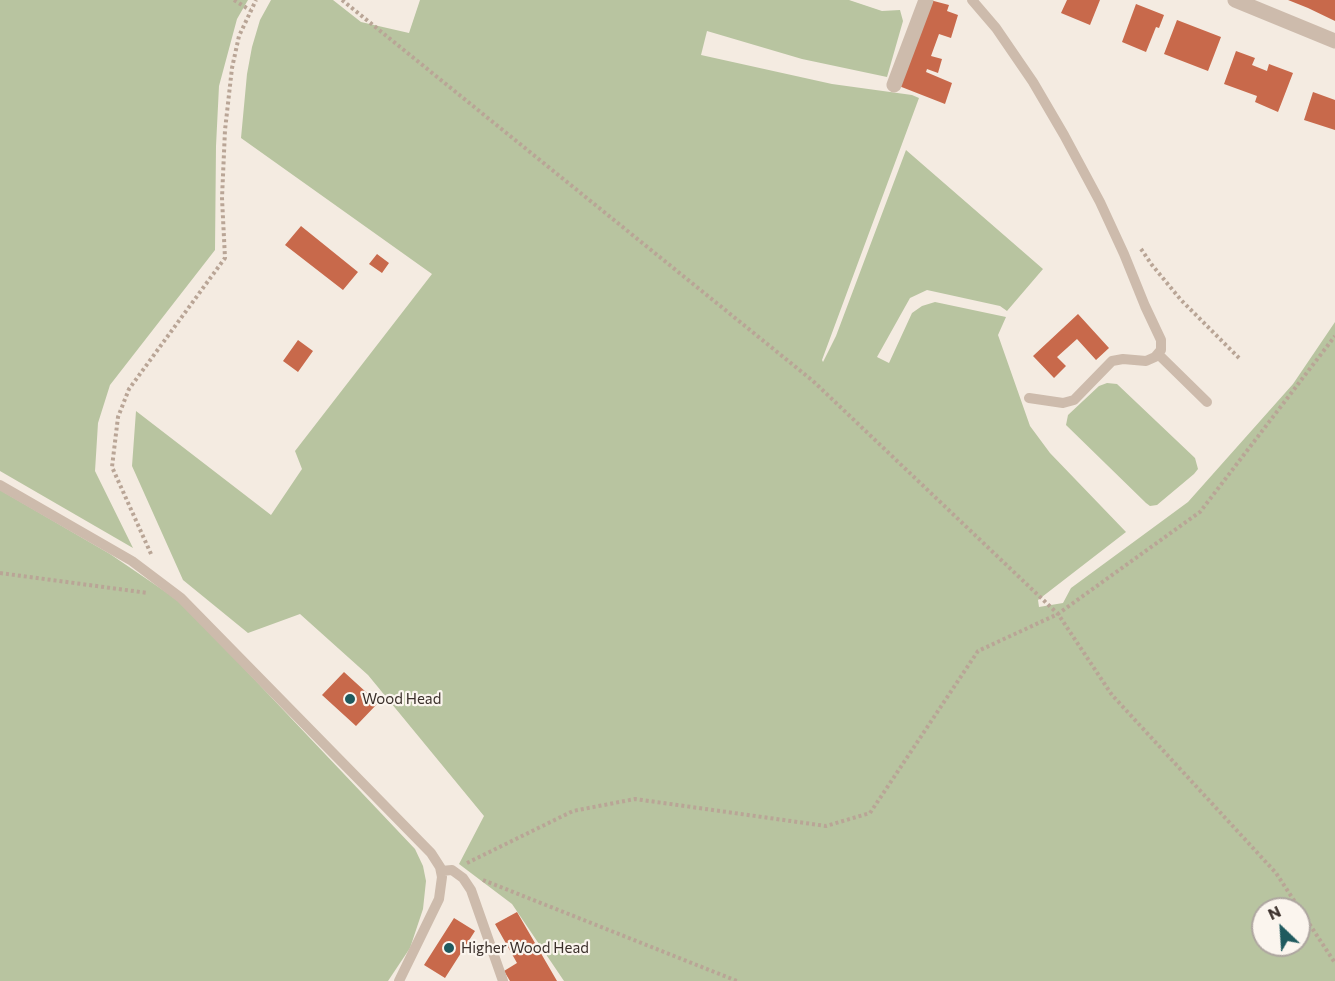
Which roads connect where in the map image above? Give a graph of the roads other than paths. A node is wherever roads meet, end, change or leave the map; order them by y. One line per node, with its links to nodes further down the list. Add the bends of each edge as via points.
1 (926, 0): 5 (street)
2 (972, 0): 6 (lane, via 996,28 1065,135 1100,202 1161,340)
3 (1234, 0): 4 (street)
4 (1335, 41)
5 (894, 85)
6 (1158, 354): 7 (lane, via 1146,361 1112,361 1074,400 1063,403); 8 (lane)
7 (1029, 399)
8 (1207, 402)
9 (0, 485): 10 (lane, via 132,561 181,598)
10 (446, 871): 11 (lane, via 439,899); 12 (lane, via 463,878 471,890)
11 (399, 981)
12 (503, 981)

